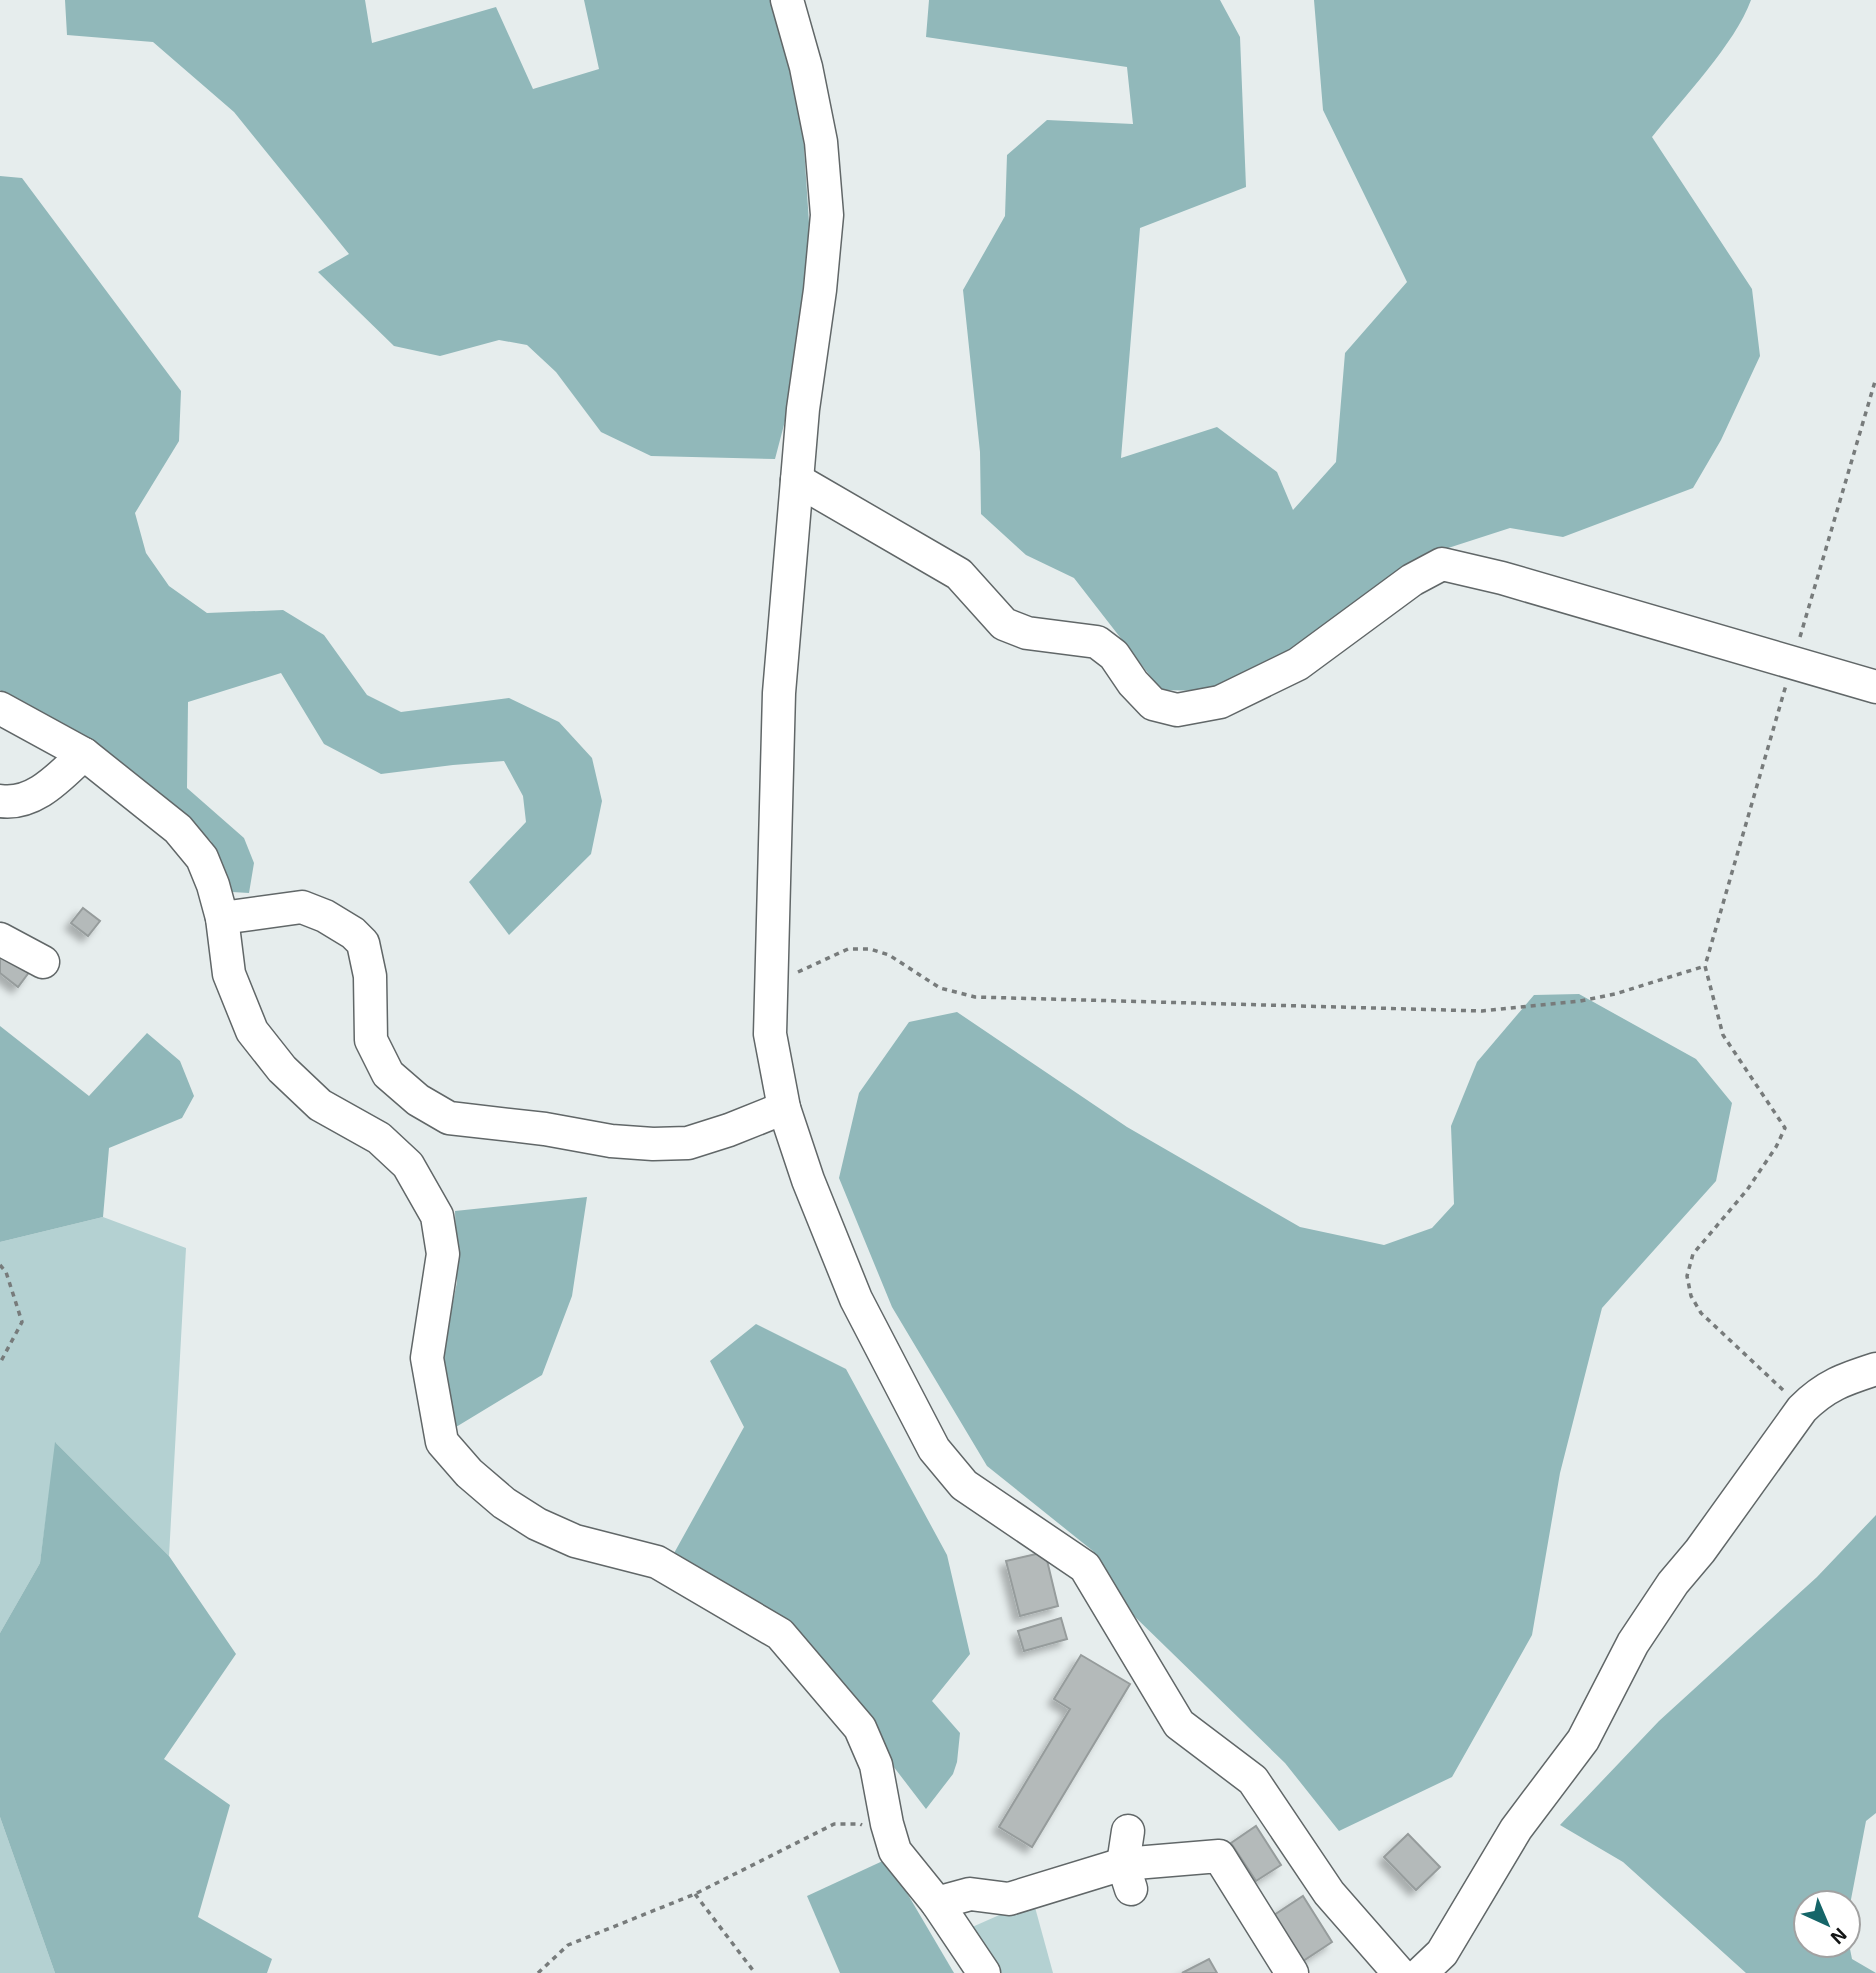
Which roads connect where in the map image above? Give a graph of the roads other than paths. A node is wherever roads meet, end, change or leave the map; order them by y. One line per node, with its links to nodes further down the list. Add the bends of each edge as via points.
1 (787, 0): 2 (street, via 821,142 827,215)
2 (797, 480): 3 (street, via 960,574 1004,624 1027,633 1097,642 1114,655 1153,704 1177,710 1220,702 1298,664 1412,580 1442,564); 10 (street, via 779,693 770,1034)
3 (1876, 687)
4 (0, 708): 5 (street)
5 (84, 754): 6 (street, via 52,785 25,799); 7 (street, via 178,829 202,858)
6 (0, 801)
7 (222, 918): 10 (street, via 302,907 353,933 363,943 370,976 371,1040 388,1074 418,1100 449,1118 611,1141 676,1144); 14 (street, via 229,974 252,1031 282,1069 320,1105 379,1138 408,1165 437,1216 443,1254 427,1358 442,1442 486,1488 537,1524 575,1541 657,1562 780,1634 860,1728 876,1765 895,1851)
8 (0, 939): 9 (street)
9 (43, 962)
10 (784, 1108): 17 (street, via 856,1299 934,1449 964,1485 1085,1567 1179,1724 1253,1780 1329,1893)
11 (1876, 1368): 18 (street, via 1840,1380 1802,1409 1673,1583 1633,1643 1583,1740 1516,1829 1442,1953)
12 (1128, 1831): 13 (street)
13 (1127, 1877): 14 (street, via 1009,1899 970,1894); 16 (street, via 1219,1856)
14 (937, 1903): 15 (street)
15 (984, 1973)
16 (1292, 1973)
17 (1399, 1973)
18 (1421, 1973)

